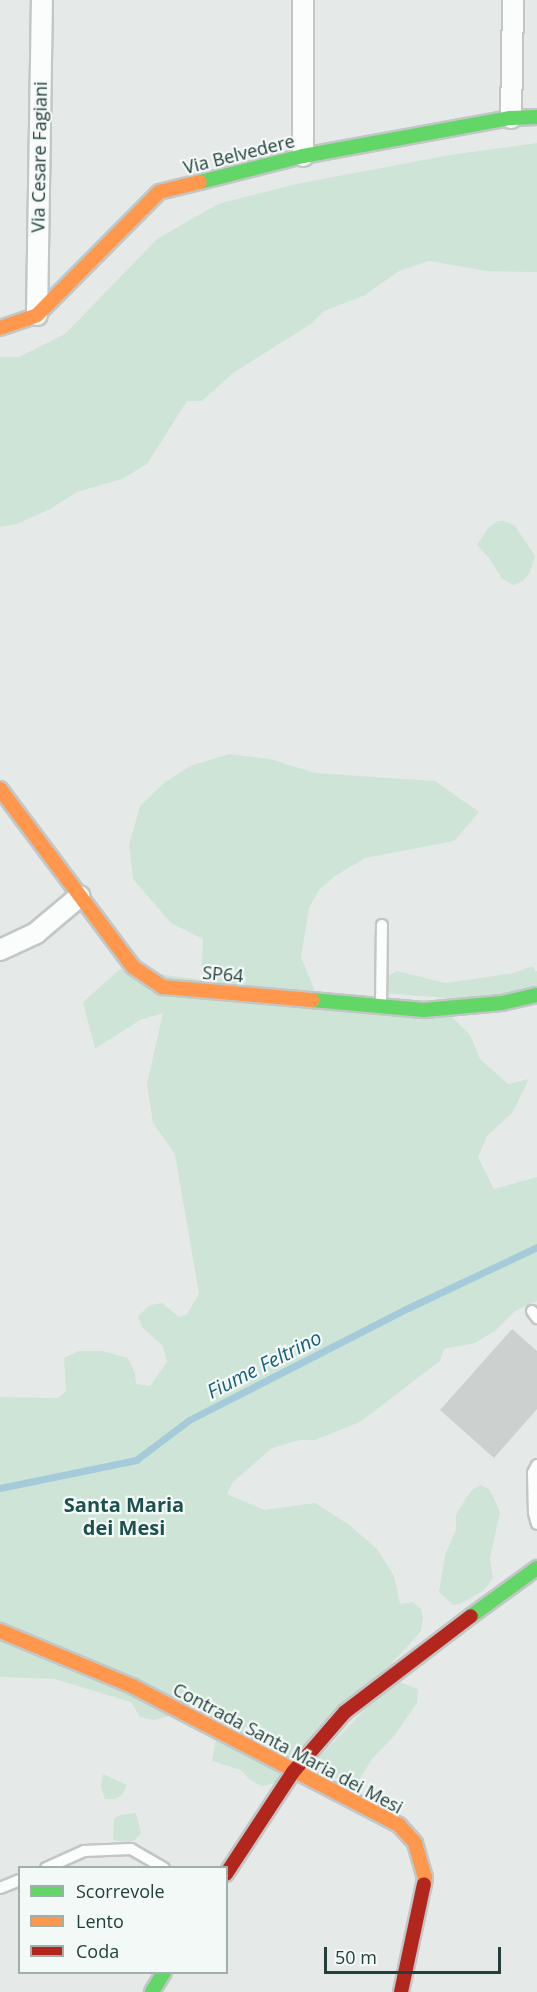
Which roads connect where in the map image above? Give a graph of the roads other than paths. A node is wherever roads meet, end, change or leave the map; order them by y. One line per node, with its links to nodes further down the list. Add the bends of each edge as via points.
1 (42, 0): 7 (street, Via Cesare Fagiani)
2 (303, 0): 6 (street)
3 (513, 0): 5 (street)
4 (537, 117): 5 (street, Via Belvedere)
5 (511, 118): 6 (street, Via Belvedere)
6 (303, 156): 7 (street, Via Belvedere, via 159,192)
7 (37, 315): 8 (street, Via Belvedere)
8 (0, 328)
9 (0, 789): 10 (street, SP64)
10 (80, 896): 12 (street, via 36,933); 14 (street, SP64, via 133,967 163,987)
11 (382, 926): 14 (lane)
12 (0, 950)
13 (537, 995): 14 (street, SP64, via 424,1010)
14 (381, 1006)
15 (537, 1465): 16 (lane, via 533,1473)
16 (537, 1524)
17 (537, 1568): 19 (street, via 345,1712)
18 (0, 1631): 19 (street, Contrada Santa Maria dei Mesi, via 132,1686)
19 (292, 1772): 22 (street); 27 (street, Contrada Santa Maria dei Mesi, via 399,1825 415,1843 425,1877)
20 (50, 1866): 21 (lane, via 84,1851 131,1849)
21 (161, 1866)
22 (228, 1871)
23 (18, 1881): 24 (lane)
24 (0, 1888)
25 (163, 1974): 26 (street)
26 (152, 1992)
27 (400, 1992)

